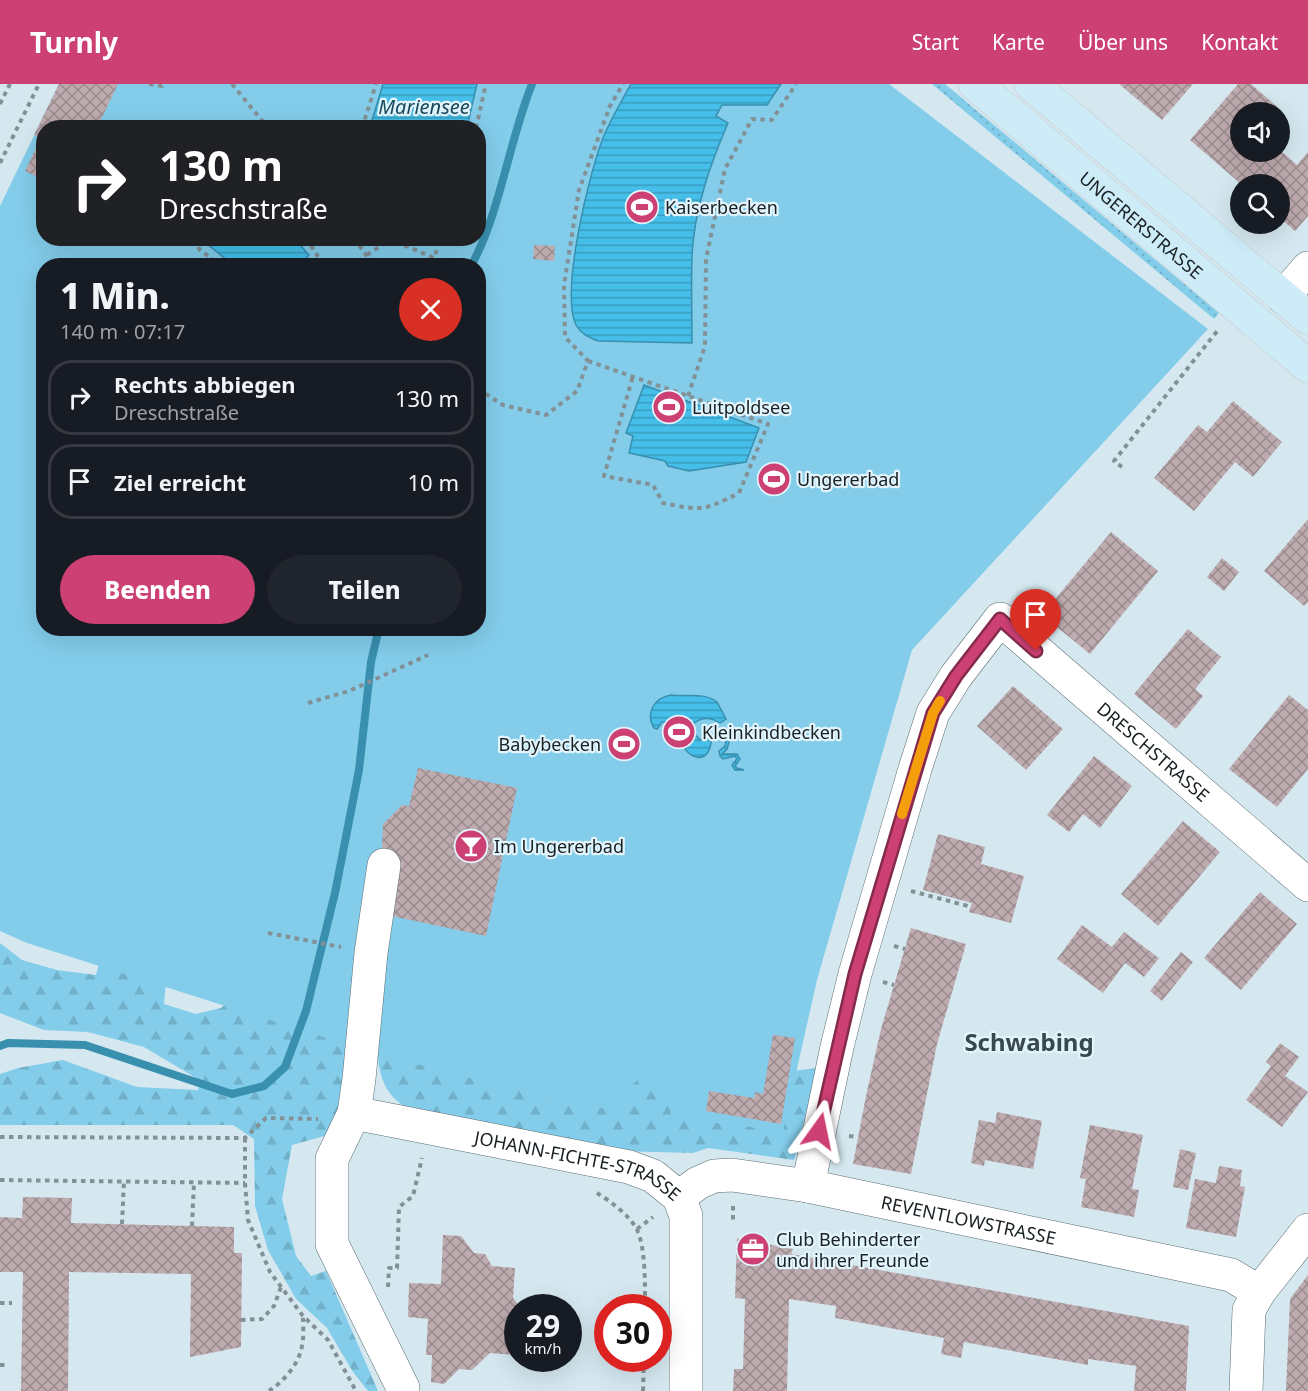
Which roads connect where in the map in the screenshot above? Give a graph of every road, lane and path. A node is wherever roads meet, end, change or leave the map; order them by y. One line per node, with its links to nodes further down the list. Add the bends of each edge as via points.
1 (10, 84): 12 (path)
2 (39, 84): 16 (path)
3 (149, 84): 4 (path)
4 (163, 84)
5 (232, 84): 13 (path)
6 (376, 84): 14 (path)
7 (486, 84): 15 (path)
8 (623, 84): 29 (path, via 610,106 579,190 564,285 565,336)
9 (796, 84): 33 (path, via 772,120 752,119 724,169 706,259 705,346)
10 (975, 84): 30 (main road, UNGERERSTRASSE)
11 (1031, 84): 26 (main road, UNGERERSTRASSE)
12 (0, 104)
13 (261, 120)
14 (365, 120)
15 (478, 120)
16 (0, 163)
17 (198, 246): 22 (path)
18 (360, 246): 21 (path)
19 (379, 246): 21 (path)
20 (406, 246): 24 (path)
21 (367, 255): 23 (path)
22 (211, 258)
23 (369, 258)
24 (434, 258)
25 (1308, 268): 26 (street)
26 (1283, 297): 27 (main road, UNGERERSTRASSE)
27 (1308, 318)
28 (1219, 330): 34 (path, via 1114,461)
29 (588, 360): 31 (path); 32 (path, via 577,391 546,415 503,405)
30 (1308, 366)
31 (633, 376): 33 (path); 33 (path, via 604,476 653,485 663,503 693,510 708,508 739,493 768,424)
32 (486, 393)
33 (688, 396)
34 (1122, 467)
35 (428, 656): 36 (path, via 349,691)
36 (308, 703)
37 (384, 865): 43 (street)
38 (881, 883): 39 (street, DRESCHSTRASSE, via 933,713 1000,619); 40 (path); 51 (street, via 837,1047)
39 (1308, 885)
40 (968, 906)
41 (268, 933): 42 (path)
42 (339, 947)
43 (354, 1113): 44 (street, JOHANN-FICHTE-STRASSE); 46 (path, via 323,1119 266,1118); 68 (street, via 332,1159 332,1244)
44 (430, 1128): 53 (street, JOHANN-FICHTE-STRASSE, via 629,1167 653,1176); 58 (path, via 413,1196 399,1207 397,1268 389,1268)
45 (0, 1138): 46 (path)
46 (245, 1138): 50 (path)
47 (0, 1180): 48 (path)
48 (124, 1181): 49 (path); 54 (path)
49 (194, 1182): 50 (path); 55 (path)
50 (245, 1183): 57 (path, via 248,1220 270,1272)
51 (808, 1186): 53 (street, REVENTLOWSTRASSE, via 732,1174 714,1176); 59 (street, REVENTLOWSTRASSE, via 1231,1275)
52 (591, 1191): 60 (path, via 605,1198 637,1229)
53 (679, 1197): 72 (street, JOHANN-FICHTE-STRASSE, via 686,1216)
54 (122, 1224)
55 (192, 1226)
56 (1308, 1230): 59 (street)
57 (281, 1287): 63 (path); 64 (path, via 274,1306 262,1318)
58 (388, 1291)
59 (1259, 1292): 73 (street, via 1249,1310)
60 (644, 1294)
61 (0, 1303): 62 (path)
62 (12, 1303)
63 (303, 1317): 69 (path, via 302,1346 295,1365); 70 (path, via 328,1340)
64 (241, 1320)
65 (0, 1365): 66 (path)
66 (8, 1365)
67 (644, 1372): 71 (path)
68 (403, 1388)
69 (269, 1391)
70 (356, 1391)
71 (643, 1391)
72 (686, 1391)
73 (1246, 1391)

